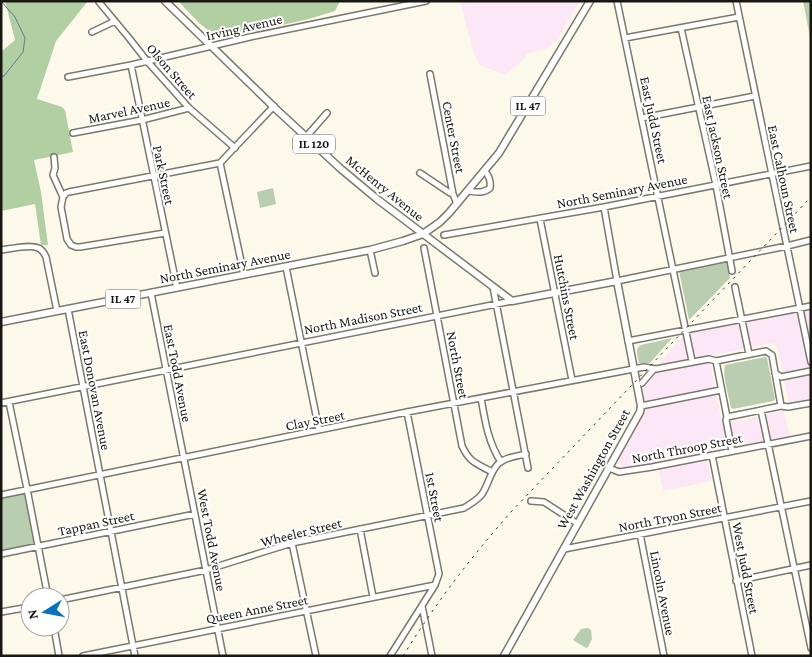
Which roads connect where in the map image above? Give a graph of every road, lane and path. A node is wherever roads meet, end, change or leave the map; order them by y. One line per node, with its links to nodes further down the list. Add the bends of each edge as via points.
1 (165, 1): 12 (main road, McHenry Avenue / IL 120)
2 (426, 1): 12 (street, Irving Avenue)
3 (590, 1): 30 (main road, IL 47, via 512,133)
4 (617, 1): 11 (street, East Judd Street)
5 (736, 1): 7 (street, East Calhoun Street)
6 (99, 2): 8 (street, Olson Street)
7 (739, 17): 9 (street); 17 (street, East Calhoun Street)
8 (115, 22): 10 (street); 13 (street, Olson Street)
9 (681, 28): 11 (street); 19 (street, East Jackson Street)
10 (92, 32)
11 (625, 38): 22 (street, East Judd Street)
12 (211, 46): 13 (street, Irving Avenue); 18 (main road, McHenry Avenue / IL 120)
13 (147, 62): 14 (street, Irving Avenue); 20 (street, Olson Street)
14 (130, 65): 16 (street, Irving Avenue); 23 (street, Park Street)
15 (430, 74): 36 (street, Center Street)
16 (68, 77)
17 (755, 96): 19 (street); 32 (street, East Calhoun Street)
18 (274, 106): 25 (main road, McHenry Avenue / IL 120); 26 (street)
19 (698, 107): 22 (street); 34 (street, East Jackson Street)
20 (190, 108): 23 (street, Marvel Avenue); 26 (street, Olson Street)
21 (327, 113): 25 (street)
22 (642, 118): 38 (street, East Judd Street)
23 (142, 120): 24 (street, Marvel Avenue); 33 (street, Park Street)
24 (73, 133)
25 (306, 136): 42 (main road, McHenry Avenue / IL 120, via 341,169)
26 (235, 148): 28 (street)
27 (54, 158): 37 (street, via 53,175)
28 (220, 163): 33 (street); 59 (street)
29 (811, 166): 32 (street, North Seminary Avenue)
30 (485, 171): 35 (main road, IL 47); 35 (street, via 490,179 490,188 480,193)
31 (420, 173): 36 (street)
32 (772, 174): 34 (street, North Seminary Avenue); 49 (street, East Calhoun Street)
33 (153, 176): 37 (street, via 70,192); 44 (street, Park Street)
34 (716, 186): 38 (street, North Seminary Avenue); 54 (street, East Jackson Street)
35 (468, 192): 39 (main road, IL 47)
36 (453, 194): 39 (street, Center Street)
37 (62, 197): 44 (street, via 67,239 76,247)
38 (658, 197): 40 (street, North Seminary Avenue); 56 (street, East Judd Street)
39 (457, 204): 43 (main road, IL 47)
40 (604, 207): 41 (street, North Seminary Avenue); 60 (street)
41 (540, 219): 46 (street, North Seminary Avenue); 65 (street, Hutchins Street)
42 (405, 220): 45 (main road, McHenry Avenue / IL 120); 47 (main road, via 410,233)
43 (434, 226): 45 (main road, IL 47); 50 (main road)
44 (165, 233): 63 (street, Park Street)
45 (423, 234): 47 (main road, North Seminary Avenue / IL 47); 50 (main road, McHenry Avenue / IL 120)
46 (444, 235)
47 (408, 240): 53 (main road, North Seminary Avenue / IL 47)
48 (809, 241): 49 (street, North Madison Street)
49 (787, 246): 54 (street, North Madison Street); 69 (street, East Calhoun Street)
50 (440, 247): 61 (main road, McHenry Avenue / IL 120)
51 (424, 248): 72 (street, North Street)
52 (1, 250): 71 (street, via 32,246 42,251)
53 (370, 250): 55 (main road, North Seminary Avenue / IL 47); 58 (street)
54 (730, 258): 56 (street, North Madison Street); 57 (street, East Jackson Street)
55 (286, 267): 59 (main road, North Seminary Avenue / IL 47); 77 (street)
56 (673, 269): 60 (street, North Madison Street); 75 (street, East Judd Street)
57 (732, 271)
58 (375, 274)
59 (244, 275): 63 (main road, North Seminary Avenue / IL 47)
60 (617, 280): 65 (main road, North Madison Street); 76 (main road, West Washington Street)
61 (493, 287): 66 (main road, McHenry Avenue / IL 120); 67 (street)
62 (736, 287): 73 (street)
63 (177, 288): 64 (main road, North Seminary Avenue / IL 47)
64 (151, 293): 70 (main road, North Seminary Avenue / IL 47); 84 (street, East Todd Avenue)
65 (555, 293): 66 (main road, North Madison Street); 88 (street, Hutchins Street)
66 (512, 301): 67 (street, North Madison Street)
67 (496, 304): 72 (street, North Madison Street); 93 (street)
68 (811, 306): 69 (street)
69 (800, 308): 73 (street); 81 (street, East Calhoun Street)
70 (68, 309): 71 (main road, North Seminary Avenue / IL 47); 91 (street, East Donovan Avenue)
71 (57, 311): 74 (main road, North Seminary Avenue / IL 47)
72 (436, 316): 77 (street, North Madison Street); 98 (street, North Street)
73 (742, 320): 75 (street); 78 (street)
74 (1, 322)
75 (686, 330): 76 (street); 79 (street, East Judd Street)
76 (628, 341): 82 (main road, West Washington Street)
77 (301, 343): 84 (street, North Madison Street); 104 (street)
78 (748, 354): 80 (street, Clay Street); 86 (street, Clay Street, via 766,351 772,355)
79 (692, 361): 80 (street, Clay Street); 83 (street, Clay Street)
80 (716, 361): 92 (street)
81 (811, 362)
82 (634, 369): 83 (street, Clay Street); 88 (street, Clay Street); 99 (main road, West Washington Street)
83 (654, 369): 89 (street)
84 (166, 370): 91 (street, North Madison Street); 110 (street, East Todd Avenue)
85 (811, 371): 87 (street)
86 (775, 373): 87 (street); 90 (street)
87 (781, 377): 90 (street)
88 (572, 380): 93 (street, Clay Street)
89 (642, 383)
90 (777, 384): 100 (street)
91 (83, 387): 95 (street, North Madison Street); 115 (street, East Donovan Avenue)
92 (721, 390): 99 (street); 103 (street)
93 (514, 392): 94 (street, Clay Street); 108 (street)
94 (481, 398): 98 (street, Clay Street); 111 (street, via 488,436)
95 (9, 402): 96 (street, North Madison Street); 116 (street)
96 (1, 403)
97 (811, 403): 100 (street)
98 (454, 404): 102 (street, Clay Street); 114 (street, North Street, via 465,452 477,465)
99 (641, 406): 113 (main road, West Washington Street, via 638,418)
100 (781, 406): 101 (street)
101 (761, 410): 103 (street); 106 (street)
102 (407, 412): 104 (street, Clay Street); 122 (street, 1st Street)
103 (727, 417): 107 (street)
104 (319, 430): 110 (street, Clay Street)
105 (811, 436): 106 (street, North Throop Street)
106 (769, 444): 107 (street, North Throop Street); 120 (street)
107 (732, 451): 109 (street, North Throop Street)
108 (526, 454): 111 (street); 112 (street)
109 (712, 455): 113 (street, North Throop Street, via 619,472); 123 (street, West Judd Street)
110 (184, 457): 115 (street, Clay Street); 121 (street, West Todd Avenue)
111 (501, 462): 114 (street, Wheeler Street)
112 (528, 468)
113 (609, 468): 124 (main road, West Washington Street)
114 (492, 472): 122 (street, Wheeler Street, via 482,494 472,504)
115 (100, 474): 116 (street, Clay Street); 126 (street, East Donovan Avenue)
116 (28, 489): 117 (street, Clay Street); 129 (street)
117 (1, 494)
118 (811, 500): 120 (street, North Tryon Street)
119 (531, 501): 124 (street, via 544,502)
120 (781, 506): 123 (street, North Tryon Street); 133 (street)
121 (195, 514): 126 (street, Tappan Street); 134 (street, West Todd Avenue)
122 (428, 516): 125 (street, Wheeler Street); 136 (street, 1st Street, via 439,574)
123 (724, 518): 127 (street, North Tryon Street); 135 (street, West Judd Street)
124 (578, 524): 130 (main road, West Washington Street)
125 (360, 529): 128 (street, Wheeler Street); 139 (street)
126 (111, 532): 129 (street, Tappan Street); 138 (street, East Donovan Avenue)
127 (640, 534): 130 (street, North Tryon Street); 157 (street, Lincoln Avenue)
128 (292, 543): 134 (street, Wheeler Street); 143 (street)
129 (38, 546): 131 (street, Tappan Street); 137 (street)
130 (564, 549): 156 (main road, West Washington Street)
131 (1, 554)
132 (811, 565): 133 (street)
133 (794, 569): 135 (street); 148 (street)
134 (206, 570): 138 (street, Wheeler Street); 145 (street, West Todd Avenue)
135 (736, 581): 158 (street, West Judd Street)
136 (435, 585): 139 (street, Queen Anne Street); 141 (street)
137 (46, 587)
138 (122, 588): 140 (street, Wheeler Street); 147 (street, East Donovan Avenue)
139 (373, 597): 143 (street, Queen Anne Street)
140 (70, 598)
141 (422, 606): 154 (street); 155 (street)
142 (20, 608): 144 (street)
143 (306, 611): 145 (street, Queen Anne Street); 153 (street)
144 (1, 612)
145 (218, 628): 147 (street, Queen Anne Street); 152 (street, West Todd Avenue)
146 (56, 637): 149 (street)
147 (133, 646): 150 (street, Queen Anne Street); 151 (street, East Donovan Avenue)
148 (811, 648)
149 (59, 656)
150 (83, 656)
151 (135, 656)
152 (223, 656)
153 (316, 656)
154 (390, 656)
155 (432, 656)
156 (504, 656)
157 (664, 656)
158 (752, 656)

